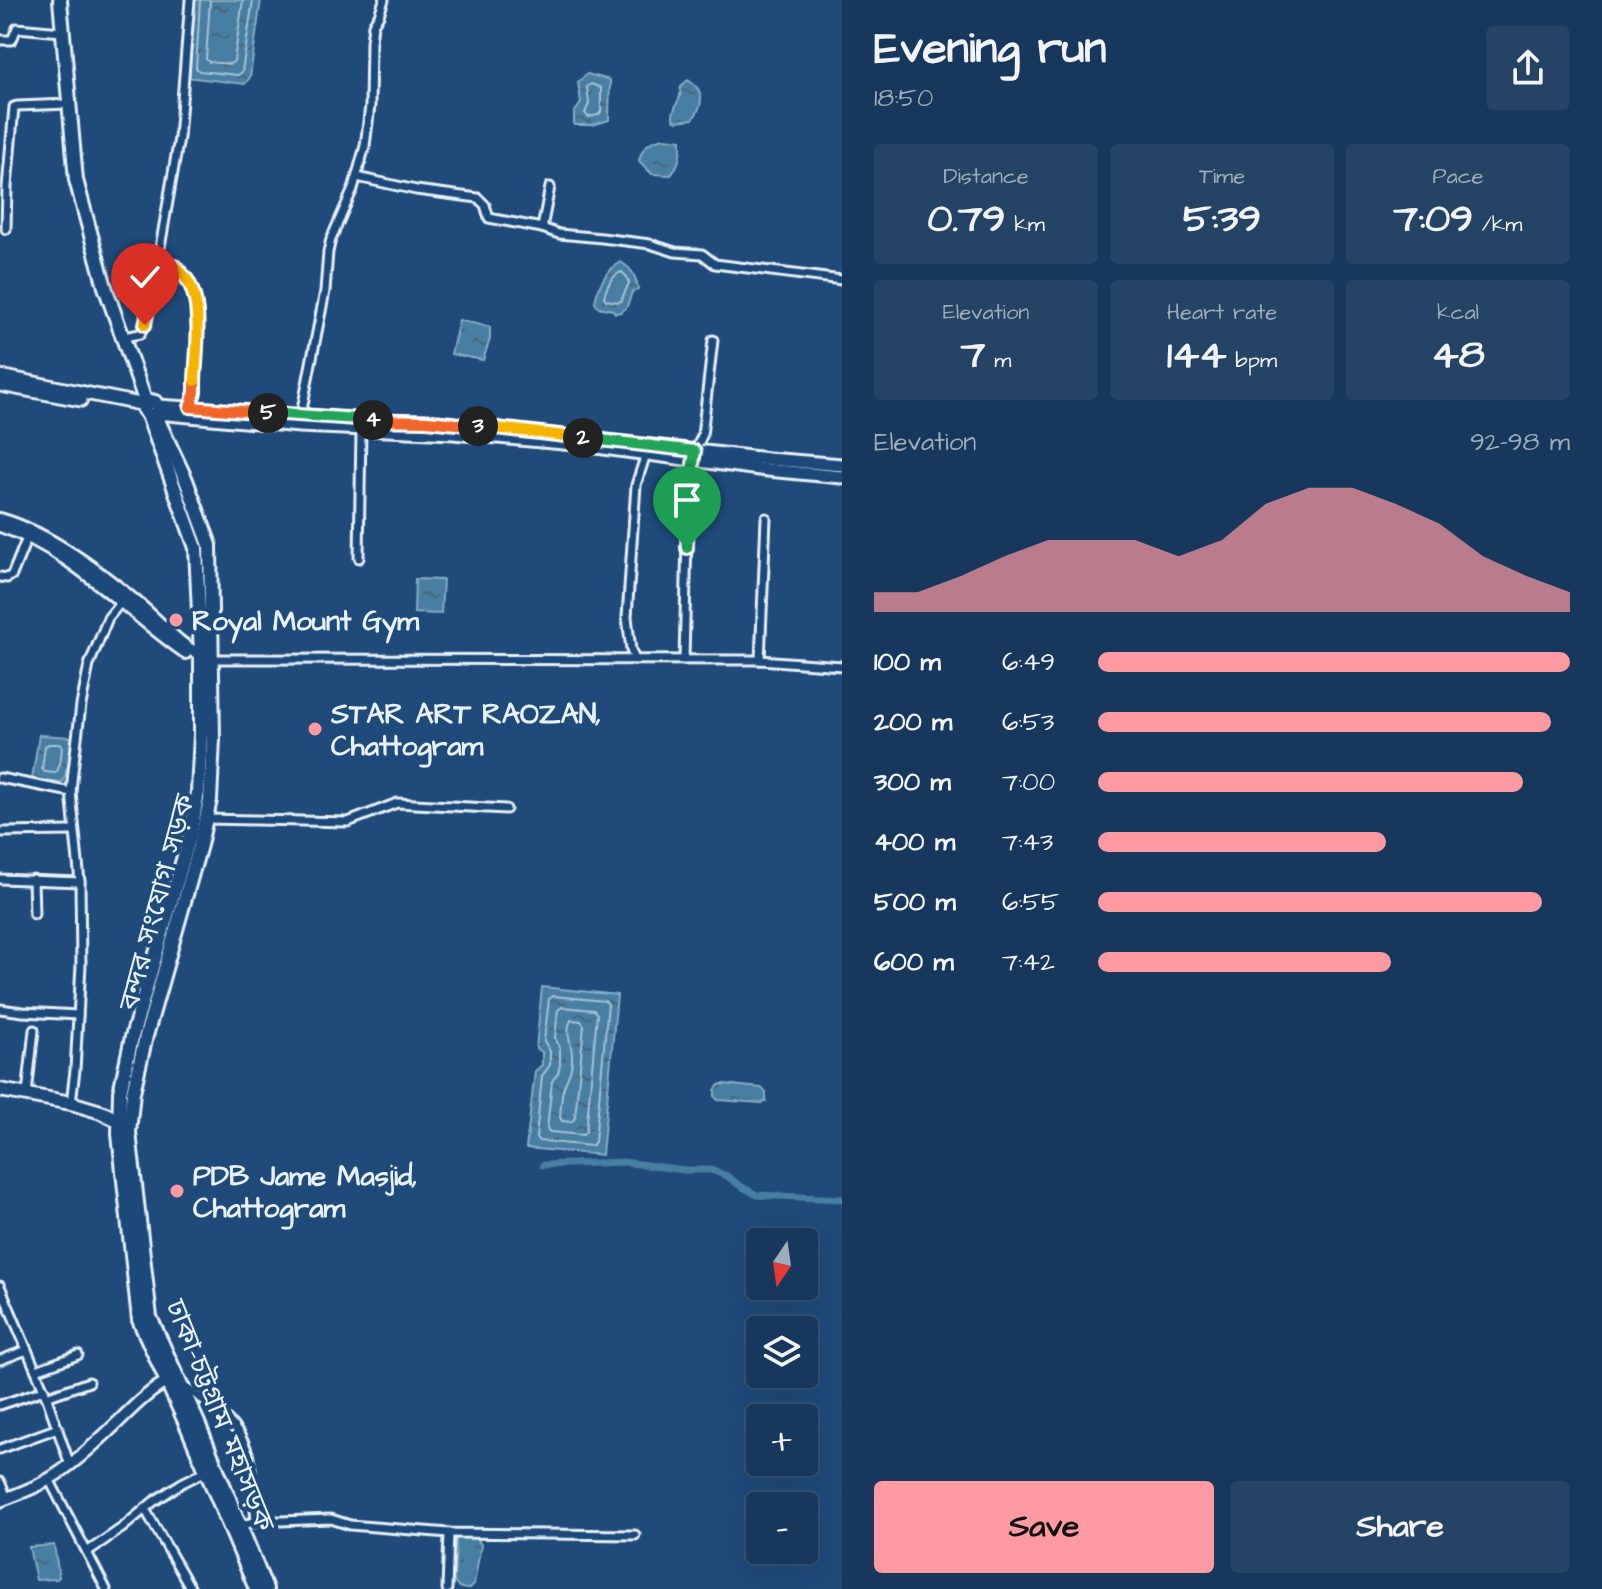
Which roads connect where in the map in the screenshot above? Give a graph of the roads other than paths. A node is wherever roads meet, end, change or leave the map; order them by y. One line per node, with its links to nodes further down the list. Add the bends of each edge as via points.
1 (62, 0): 4 (highway, বন্দর সংযোগ সড়ক); 15 (highway, বন্দর সংযোগ সড়ক, via 80,169)
2 (190, 0): 13 (street, via 179,138)
3 (384, 0): 9 (street, via 373,25 370,106)
4 (62, 32): 5 (street, via 17,28 12,40); 6 (highway, বন্দর সংযোগ সড়ক)
5 (0, 40)
6 (69, 104): 8 (street, via 17,106); 19 (highway, বন্দর সংযোগ সড়ক, via 76,180 105,287)
7 (0, 140): 8 (street)
8 (11, 141): 12 (street)
9 (357, 177): 11 (street, via 478,198 489,218); 21 (street, via 331,239)
10 (550, 187): 11 (street)
11 (542, 228): 14 (street, via 702,254 715,264)
12 (6, 229)
13 (157, 261): 15 (street, via 145,325 140,334); 20 (street, via 177,267 195,300 195,392)
14 (842, 280)
15 (129, 336): 19 (highway, বন্দর সংযোগ সড়ক)
16 (713, 340): 25 (street, via 702,436)
17 (0, 376): 19 (main road)
18 (0, 385): 19 (main road)
19 (151, 408): 20 (main road); 37 (highway, বন্দর সংযোগ সড়ক, via 210,545)
20 (190, 412): 21 (main road)
21 (300, 420): 22 (main road); 23 (main road)
22 (427, 426): 23 (main road); 24 (main road); 25 (main road)
23 (361, 429): 31 (street)
24 (646, 454): 25 (main road); 34 (street, via 636,485 627,617)
25 (694, 455): 26 (main road); 35 (street)
26 (841, 468)
27 (766, 518): 36 (street)
28 (0, 519): 37 (main road, via 68,552)
29 (0, 526): 30 (main road)
30 (27, 538): 32 (street, via 12,575); 33 (main road)
31 (359, 558)
32 (0, 577)
33 (121, 602): 37 (main road, via 169,641); 40 (street, via 108,618 89,665)
34 (635, 660): 35 (street); 37 (street)
35 (684, 660): 36 (street)
36 (760, 660): 38 (street)
37 (207, 661): 42 (highway, বন্দর সংযোগ সড়ক, via 213,739); 55 (highway, বন্দর সংযোগ সড়ক, via 191,832 132,1037 120,1092)
38 (842, 666)
39 (0, 778): 40 (street)
40 (71, 792): 43 (street)
41 (506, 809): 42 (street, via 397,803 348,822)
42 (206, 819): 55 (highway, বন্দর সংযোগ সড়ক)
43 (74, 831): 44 (street); 47 (street)
44 (0, 832)
45 (0, 879): 46 (street)
46 (33, 879): 47 (street); 48 (street)
47 (80, 882): 50 (street)
48 (34, 914)
49 (0, 1009): 50 (street)
50 (78, 1015): 54 (street)
51 (34, 1030): 53 (street)
52 (0, 1090): 53 (highway)
53 (27, 1094): 54 (highway)
54 (71, 1103): 55 (highway)
55 (124, 1122): 63 (highway, ঢাকা-চট্টগ্রাম মহাসড়ক, via 150,1317)
56 (0, 1286): 57 (street)
57 (10, 1311): 58 (street); 59 (street)
58 (0, 1315)
59 (27, 1350): 61 (street); 62 (street)
60 (78, 1355): 62 (street)
61 (0, 1360)
62 (36, 1370): 65 (street)
63 (175, 1381): 69 (main road, via 137,1404); 70 (highway, ঢাকা-চট্টগ্রাম মহাসড়ক); 75 (street, via 239,1433 248,1453); 76 (highway, ঢাকা-চট্টগ্রাম মহাসড়ক)
64 (89, 1382): 65 (street)
65 (45, 1393): 66 (street); 67 (street)
66 (0, 1405)
67 (58, 1428): 68 (street); 69 (street)
68 (0, 1449)
69 (70, 1465): 71 (main road)
70 (206, 1471): 74 (street); 82 (highway, ঢাকা-চট্টগ্রাম মহাসড়ক)
71 (49, 1479): 73 (main road); 79 (street)
72 (0, 1482): 73 (street)
73 (3, 1500)
74 (145, 1509): 79 (street); 81 (street)
75 (256, 1522): 76 (street); 77 (street, via 331,1519)
76 (240, 1525): 83 (highway, ঢাকা-চট্টগ্রাম মহাসড়ক)
77 (449, 1533): 78 (street); 84 (street)
78 (635, 1535)
79 (87, 1552): 80 (street)
80 (106, 1589)
81 (191, 1589)
82 (256, 1589)
83 (266, 1589)
84 (447, 1589)

